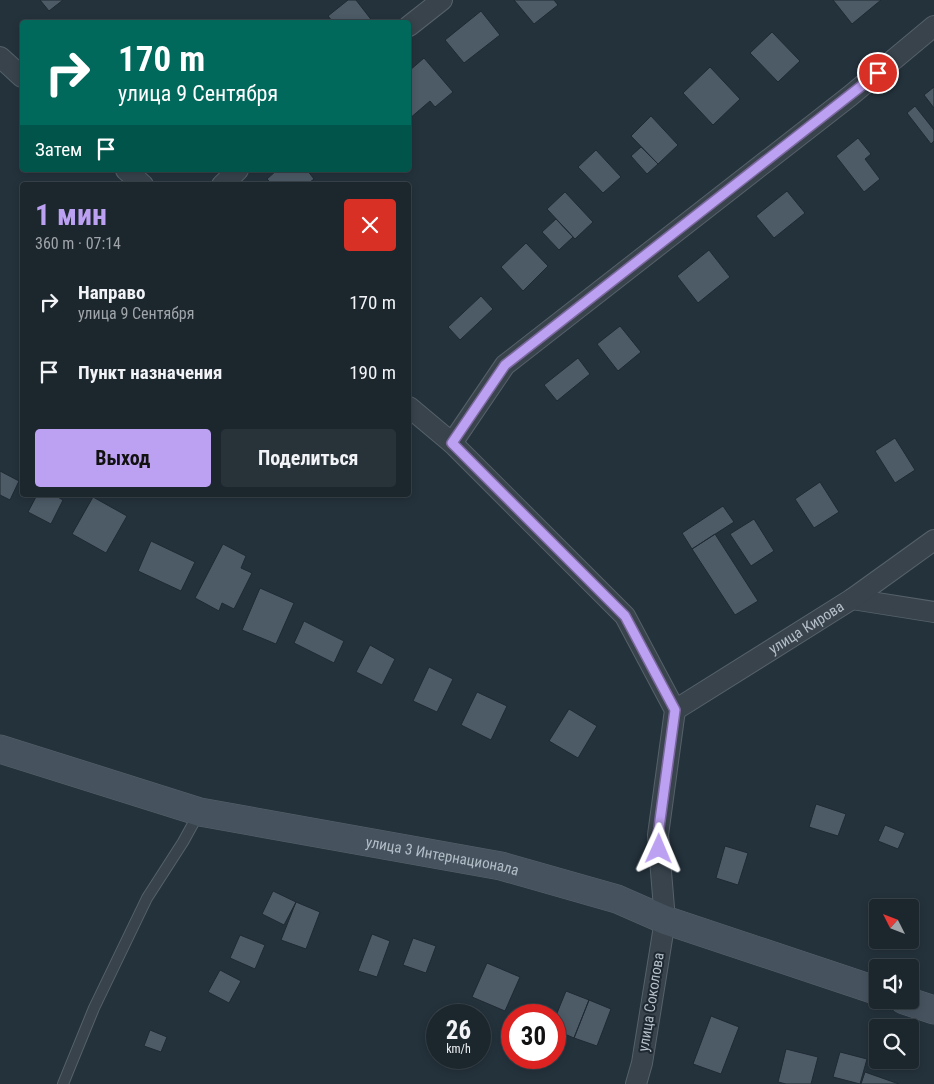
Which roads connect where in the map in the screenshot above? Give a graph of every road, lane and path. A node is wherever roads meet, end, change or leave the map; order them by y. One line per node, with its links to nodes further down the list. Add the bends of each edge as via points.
1 (442, 0): 2 (street)
2 (411, 24)
3 (934, 26): 11 (street, via 850,96 505,365)
4 (0, 57): 5 (street)
5 (20, 75)
6 (128, 172): 8 (street)
7 (236, 172): 9 (street)
8 (140, 182)
9 (225, 182)
10 (411, 409): 11 (street)
11 (452, 443): 15 (street, via 625,616)
12 (934, 540): 13 (street, улица Кирова)
13 (852, 599): 14 (street); 15 (street, улица Кирова)
14 (934, 612)
15 (675, 710): 18 (street, улица Соколова, via 658,835)
16 (0, 749): 17 (street, улица 3 Интернационала)
17 (200, 812): 18 (street, улица 3 Интернационала, via 500,866 617,899); 22 (lane, via 147,898 94,1008)
18 (665, 920): 19 (street, улица 3 Интернационала); 23 (street, улица Соколова)
19 (869, 988)
20 (919, 1005): 21 (street)
21 (934, 1010)
22 (63, 1084)
23 (636, 1084)

